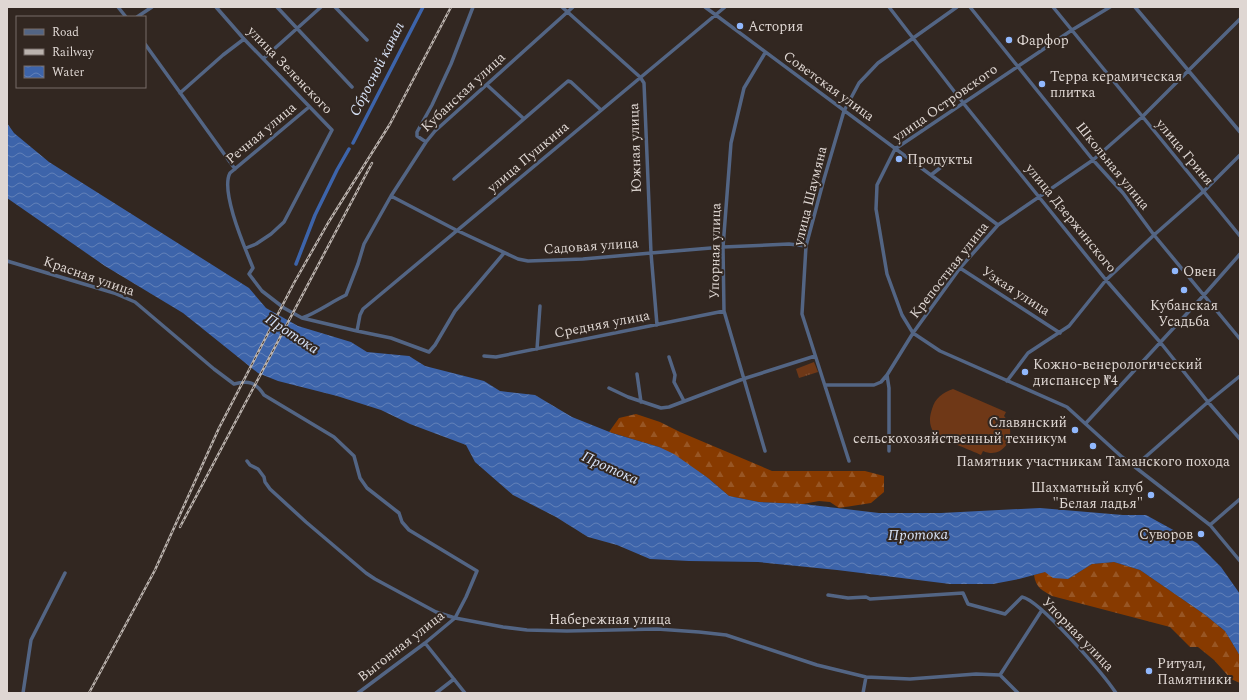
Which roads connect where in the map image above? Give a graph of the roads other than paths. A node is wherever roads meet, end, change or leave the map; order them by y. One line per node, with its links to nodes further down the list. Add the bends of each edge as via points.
1 (118, 7): 20 (street)
2 (152, 7): 21 (street)
3 (216, 7): 26 (street, улица Зеленского)
4 (277, 7): 23 (street)
5 (321, 7): 23 (street)
6 (335, 7): 27 (street)
7 (473, 7): 44 (street, via 451,64 417,132 417,136)
8 (562, 7): 18 (street)
9 (573, 7): 18 (street, Кубанская улица)
10 (705, 7): 19 (street, Советская улица)
11 (725, 7): 19 (street, улица Пушкина)
12 (889, 7): 25 (street, улица Дзержинского)
13 (958, 7): 25 (street, улица Шаумяна)
14 (970, 7): 31 (street, Школьная улица)
15 (1053, 7): 24 (street, улица Гриня)
16 (1110, 7): 24 (street, улица Островского)
17 (1135, 7): 32 (street)
18 (567, 12): 33 (street); 34 (street, Кубанская улица)
19 (715, 15): 29 (street, Советская улица); 33 (street, улица Пушкина)
20 (125, 16)
21 (138, 16)
22 (1240, 19): 32 (street, Крепостная улица)
23 (297, 29): 30 (street); 35 (street)
24 (1072, 30): 31 (street, улица Островского); 41 (street, улица Гриня)
25 (914, 38): 37 (street, улица Дзержинского); 40 (street, улица Шаумяна, via 878,63 867,74 859,83)
26 (244, 39): 30 (street, улица Зеленского); 36 (street)
27 (367, 40)
28 (146, 45): 36 (street)
29 (765, 53): 40 (street, Советская улица); 60 (street, Упорная улица, via 744,88 731,143)
30 (264, 58): 38 (street, улица Зеленского)
31 (1018, 66): 37 (street, улица Островского); 48 (street, Школьная улица)
32 (1189, 71): 41 (street, Крепостная улица); 43 (street)
33 (640, 78): 39 (street, улица Пушкина); 63 (street, Южная улица, via 644,83)
34 (487, 85): 42 (street); 44 (street, Кубанская улица)
35 (352, 87)
36 (180, 92): 49 (street)
37 (964, 104): 45 (street, улица Островского); 54 (street, улица Дзержинского)
38 (309, 107): 49 (street, Речная улица); 61 (street, улица Зеленского, via 332,130 284,222 271,234)
39 (601, 110): 42 (street, via 568,80); 56 (street, улица Пушкина)
40 (844, 111): 45 (street, Советская улица); 59 (street, улица Шаумяна)
41 (1142, 117): 48 (street, Крепостная улица); 52 (street, улица Гриня)
42 (523, 118): 51 (street)
43 (1240, 132)
44 (426, 142): 53 (street, Кубанская улица)
45 (895, 149): 50 (street, Советская улица); 74 (street, улица Островского, via 877,185 876,209 886,274 902,315)
46 (1240, 155): 52 (street)
47 (954, 157): 50 (street)
48 (1093, 160): 54 (street, Крепостная улица); 57 (street, Школьная улица)
49 (235, 169): 61 (street, Речная улица, via 227,178 229,199)
50 (931, 175): 55 (street, Советская улица)
51 (454, 179)
52 (1204, 191): 57 (street); 58 (street, улица Гриня)
53 (391, 196): 56 (street, Садовая улица); 71 (street, Кубанская улица, via 364,244 346,295)
54 (1039, 197): 55 (street, Крепостная улица); 67 (street, улица Дзержинского)
55 (998, 225): 66 (street, Крепостная улица)
56 (456, 230): 62 (street, Садовая улица); 73 (street, улица Пушкина, via 363,308)
57 (1154, 235): 67 (street); 68 (street, Школьная улица)
58 (1240, 236)
59 (806, 246): 60 (street, Садовая улица, via 789,244); 80 (street, улица Шаумяна, via 802,314)
60 (723, 247): 63 (street, Садовая улица); 70 (street, Упорная улица)
61 (246, 248): 71 (street, via 252,268 249,274 262,291)
62 (504, 253): 63 (street, Садовая улица, via 528,261); 73 (street, via 456,311 429,352 392,338)
63 (651, 253): 72 (street, Южная улица)
64 (1240, 254): 68 (street)
65 (7, 261): 102 (street, Красная улица, via 114,293 135,302 234,384 247,382 259,387 264,395 334,437 354,456 360,478 368,488 399,513 408,530)
66 (960, 268): 74 (street, Крепостная улица); 75 (street, Узкая улица)
67 (1106, 280): 75 (street, via 1069,326); 77 (street, улица Дзержинского)
68 (1204, 295): 76 (street, Школьная улица); 77 (street)
69 (540, 306): 78 (street)
70 (724, 311): 72 (street, Средняя улица); 85 (street, Упорная улица)
71 (302, 318): 73 (street)
72 (657, 325): 78 (street, Средняя улица)
73 (357, 331)
74 (913, 333): 83 (street, Крепостная улица); 86 (street, via 940,351)
75 (1060, 333): 86 (street, via 1028,353)
76 (1240, 338)
77 (1160, 342): 91 (street, улица Дзержинского); 92 (street)
78 (537, 349): 79 (street, Средняя улица, via 496,357)
79 (484, 356)
80 (815, 356): 85 (street); 87 (street, улица Шаумяна)
81 (669, 357): 89 (street, via 675,375 674,382)
82 (637, 374): 90 (street)
83 (887, 375): 87 (street, Крепостная улица, via 874,385); 95 (street)
84 (1240, 376): 91 (street)
85 (743, 379): 89 (street); 94 (street, Упорная улица)
86 (1007, 381): 92 (street, via 1067,407)
87 (826, 385): 97 (street, улица Шаумяна)
88 (609, 388): 90 (street)
89 (684, 401): 90 (street, via 661,408)
90 (641, 402)
91 (1208, 402): 93 (street, улица Дзержинского); 98 (street)
92 (1086, 423): 98 (street)
93 (1240, 439)
94 (765, 451)
95 (889, 451)
96 (247, 461): 106 (street, Набережная улица, via 258,469 270,489 366,573 436,612)
97 (849, 461)
98 (1135, 466): 100 (street)
99 (1240, 499): 100 (street)
100 (1210, 525): 101 (street)
101 (1240, 561)
102 (477, 571): 106 (street, Выгонная улица)
103 (65, 572): 111 (street, via 31,640)
104 (828, 595): 105 (street, Упорная улица, via 870,599 962,593 968,604 1005,614 1022,597)
105 (1042, 610): 108 (street); 117 (street, Упорная улица, via 1083,652)
106 (455, 618): 107 (street, Выгонная улица); 109 (street, Набережная улица, via 527,630 657,629 726,635 817,665)
107 (425, 643): 110 (street); 112 (street, Выгонная улица)
108 (1000, 675): 109 (street, Набережная улица, via 976,674 910,679); 116 (street)
109 (866, 677): 115 (street)
110 (454, 679): 113 (street); 114 (street)
111 (23, 693)
112 (358, 693)
113 (436, 693)
114 (465, 693)
115 (863, 693)
116 (1018, 693)
117 (1116, 693)

